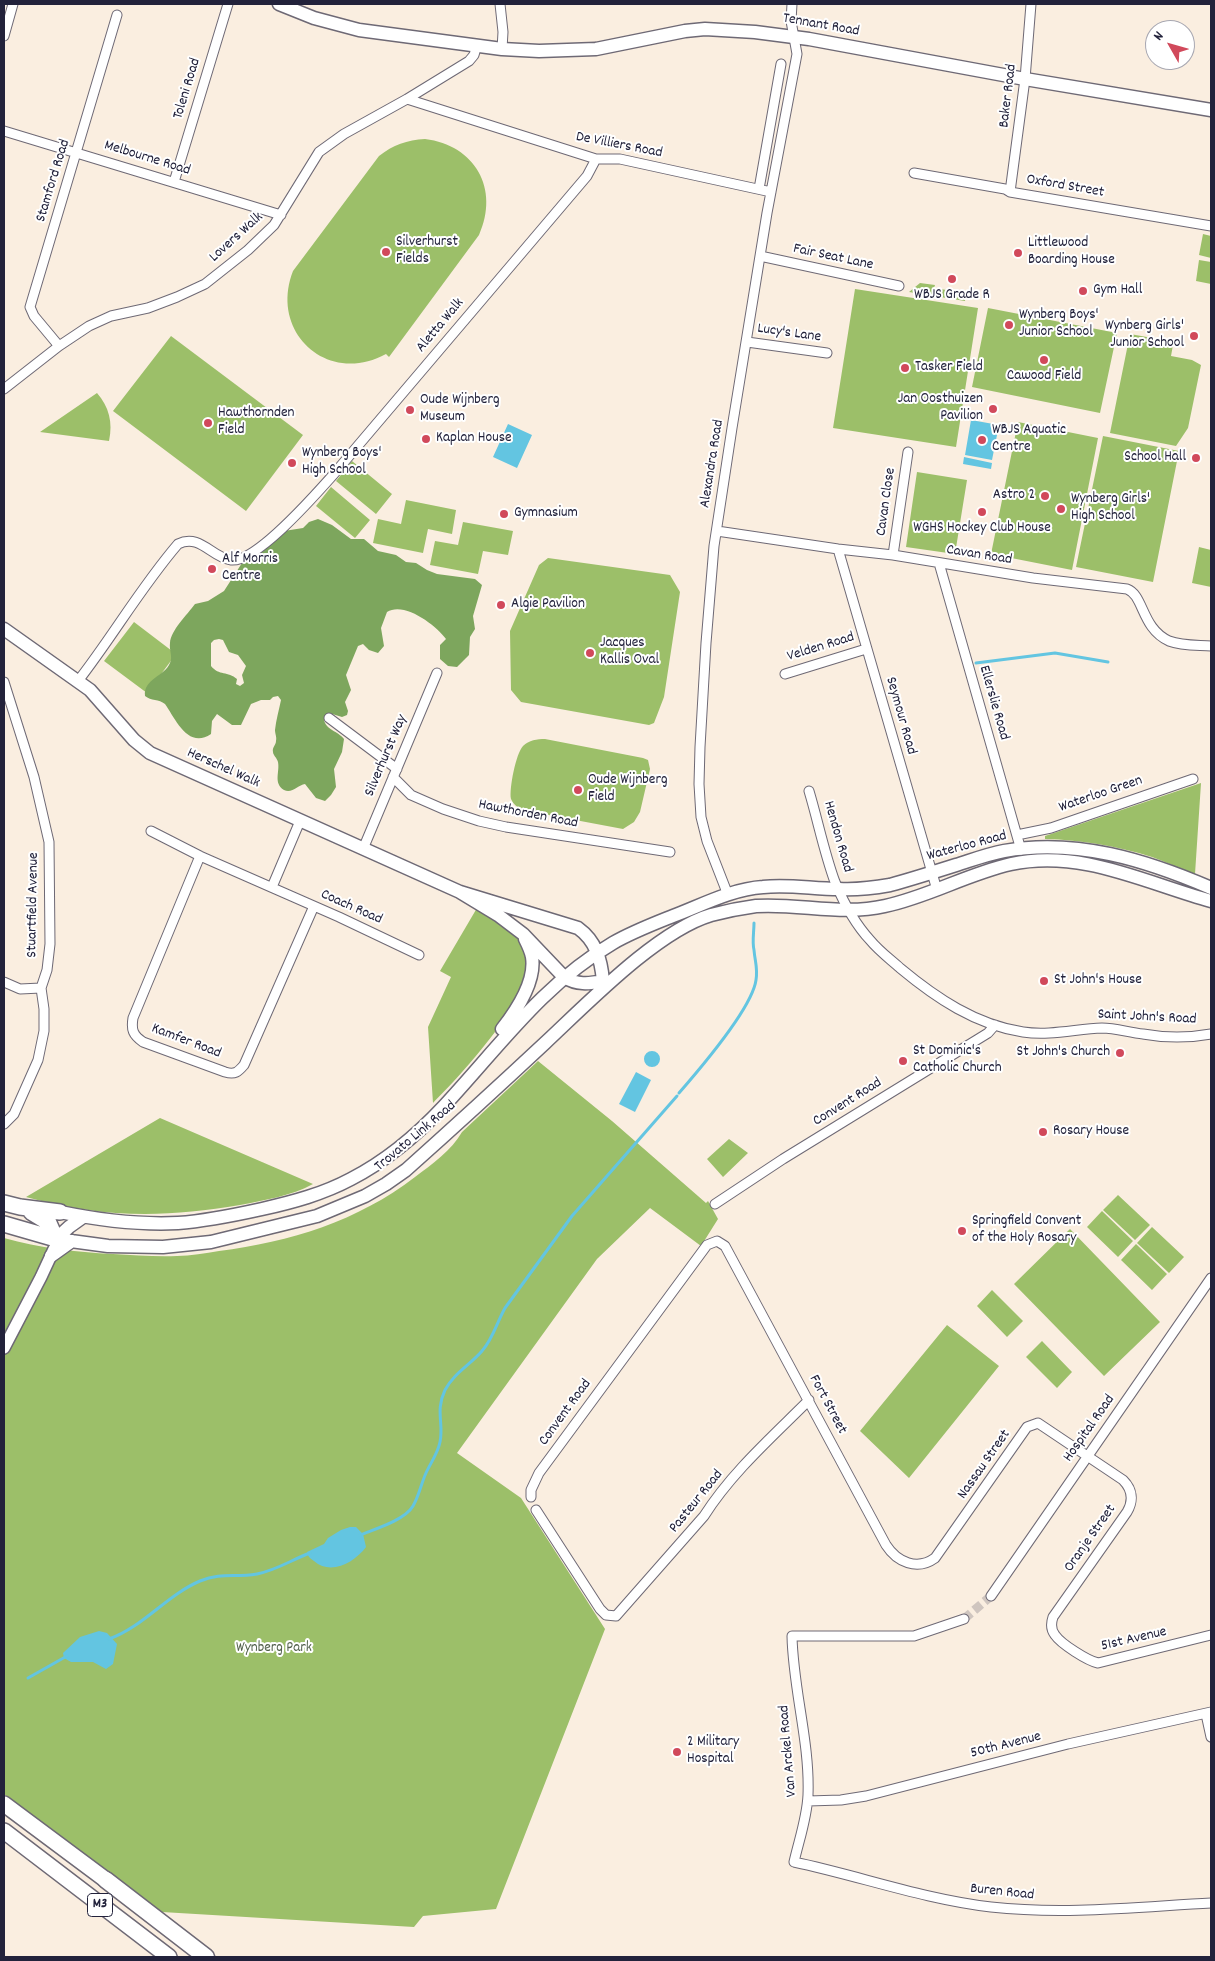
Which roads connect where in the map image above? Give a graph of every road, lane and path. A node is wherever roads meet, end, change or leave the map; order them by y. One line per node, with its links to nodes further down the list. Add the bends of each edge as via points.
1 (14, 4): 8 (street)
2 (228, 4): 26 (street, Toleni Road)
3 (279, 4): 10 (main road, Tennant Road, via 358,30)
4 (500, 4): 11 (street)
5 (792, 4): 9 (street, Alexandra Road, via 791,21)
6 (1031, 4): 13 (street, Baker Road)
7 (117, 15): 21 (street, Stamford Road)
8 (4, 36)
9 (795, 37): 11 (main road, Tennant Road, via 705,30 596,49); 13 (main road, Tennant Road); 15 (street, Alexandra Road, via 797,54)
10 (477, 45): 11 (main road, Tennant Road); 16 (street, Lovers Walk, via 469,61)
11 (502, 49)
12 (781, 64): 14 (street)
13 (1025, 79): 17 (main road, Tennant Road); 29 (street, Baker Road)
14 (776, 95): 15 (street); 19 (street)
15 (790, 97): 20 (street, Alexandra Road)
16 (407, 99): 22 (street, De Villiers Road); 30 (street, Lovers Walk, via 344,134 319,152)
17 (1211, 110)
18 (4, 131): 21 (street, Melbourne Road)
19 (766, 147): 20 (street); 23 (street)
20 (780, 149): 24 (street, Alexandra Road)
21 (77, 152): 26 (street, Melbourne Road); 35 (street, Stamford Road, via 30,307)
22 (596, 159): 27 (street, De Villiers Road, via 620,159); 48 (street, Aletta Walk, via 587,176 304,508 240,560 224,559 198,542 178,544)
23 (764, 163): 24 (street); 27 (street)
24 (777, 165): 28 (street, Alexandra Road)
25 (914, 173): 29 (street, Oxford Street)
26 (174, 182): 30 (street, Melbourne Road)
27 (758, 189): 28 (street, De Villiers Road)
28 (771, 192): 32 (street, Alexandra Road)
29 (1010, 192): 31 (street, Oxford Street)
30 (282, 215): 35 (street, Lovers Walk, via 248,250 205,284 148,308 111,316)
31 (1211, 226)
32 (760, 256): 33 (street, Fair Seat Lane); 34 (street, Alexandra Road)
33 (899, 286)
34 (747, 342): 36 (street, Lucy's Lane); 39 (street, Alexandra Road)
35 (59, 346): 37 (street, Lovers Walk)
36 (827, 354)
37 (4, 389)
38 (908, 452): 41 (street, Cavan Close)
39 (717, 531): 40 (street, Cavan Road); 67 (street, Alexandra Road, via 704,667 699,784 704,829)
40 (838, 550): 41 (street, Cavan Road); 45 (street, Seymour Road)
41 (893, 555): 42 (street, Cavan Road)
42 (939, 563): 44 (street, Cavan Road, via 1127,589 1136,595 1147,622 1163,637 1183,645); 56 (street, Ellerslie Road)
43 (4, 629): 48 (main road, Herschel Walk)
44 (1211, 646)
45 (866, 649): 47 (street, Velden Road); 61 (street, Seymour Road)
46 (437, 673): 51 (street, Silverhurst Way)
47 (785, 674)
48 (78, 681): 54 (main road, Herschel Walk, via 95,694 144,749)
49 (4, 682): 79 (street, Stuartfield Avenue, via 36,785 49,842 50,944)
50 (329, 718): 51 (street, Hawthorden Road)
51 (395, 773): 57 (street, Silverhurst Way); 59 (street, Hawthorden Road, via 411,796 478,821)
52 (1193, 779): 56 (street, Waterloo Green, via 1051,828)
53 (809, 791): 64 (street, Hendon Road)
54 (300, 821): 57 (main road, Herschel Walk); 62 (street)
55 (152, 831): 60 (street, Coach Road)
56 (1017, 835): 58 (street, Ellerslie Road)
57 (363, 849): 66 (main road, Herschel Walk)
58 (1021, 850): 61 (main road, Waterloo Road, via 1004,851); 63 (main road, Waterloo Road, via 1072,848 1103,852)
59 (670, 852)
60 (200, 856): 62 (street, Coach Road); 69 (street, Kamfer Road, via 133,1018 132,1032 143,1042 231,1074 238,1072 244,1065)
61 (932, 873): 64 (main road, Waterloo Road, via 890,886); 65 (street, Seymour Road)
62 (272, 887): 69 (street, Coach Road)
63 (1211, 888)
64 (840, 890): 67 (main road, Waterloo Road, via 768,886); 71 (street, Saint John's Road)
65 (936, 890): 68 (main road, Waterloo Road, via 1010,864 1058,860 1114,870); 71 (main road, Waterloo Road, via 886,906)
66 (460, 892): 73 (main road, Herschel Walk); 74 (main road, Herschel Walk, via 568,924 586,934)
67 (728, 895): 74 (main road, Trovato Link Road, via 638,930)
68 (1211, 901)
69 (314, 906): 75 (street, Coach Road)
70 (734, 910): 71 (main road, Waterloo Road, via 769,906); 72 (main road, Trovato Link Road, via 701,918)
71 (850, 910): 81 (street, Saint John's Road, via 870,941 932,994 948,1005)
72 (674, 933): 77 (main road, via 652,940); 80 (main road, Trovato Link Road, via 642,956)
73 (523, 934): 76 (main road, Herschel Walk); 83 (main road, via 533,958 530,979)
74 (597, 952): 76 (main road, Trovato Link Road); 77 (main road)
75 (418, 955)
76 (564, 977): 77 (main road, via 579,984); 83 (main road, Trovato Link Road)
77 (603, 981): 80 (main road, via 578,1005)
78 (4, 982): 79 (street, via 20,989)
79 (40, 988): 84 (street, Stuartfield Avenue, via 44,1031 38,1060 14,1114)
80 (567, 1022): 92 (main road, Trovato Link Road, via 406,1170 356,1200 290,1224 211,1242 108,1246)
81 (995, 1025): 82 (street, Saint John's Road, via 1045,1033 1104,1028 1146,1035); 86 (street, Convent Road, via 988,1033)
82 (1211, 1034)
83 (483, 1062): 89 (main road, Trovato Link Road, via 408,1141 353,1178 328,1190 263,1208 178,1223)
84 (4, 1124)
85 (4, 1203): 87 (highway)
86 (715, 1204)
87 (20, 1207): 88 (highway); 91 (highway, via 46,1220)
88 (60, 1212): 89 (main road, Trovato Link Road)
89 (83, 1217): 91 (main road)
90 (4, 1224): 91 (highway)
91 (56, 1239): 92 (main road, Trovato Link Road); 94 (street)
92 (72, 1241): 94 (main road)
93 (725, 1246): 97 (street, Fort Street); 99 (street, Convent Road, via 717,1241 707,1244 539,1473 531,1490)
94 (51, 1256): 96 (street)
95 (1210, 1282): 98 (street, Hospital Road)
96 (4, 1348)
97 (809, 1400): 100 (street, Pasteur Road, via 747,1463 616,1616 606,1615 600,1609); 101 (street, Fort Street, via 886,1545 900,1560)
98 (1088, 1456): 101 (street, Nassau Street, via 1042,1424 1031,1425 939,1555 927,1563); 102 (street, Hospital Road); 104 (street, Oranje Street, via 1127,1484 1131,1503)
99 (532, 1497)
100 (536, 1510)
101 (915, 1565)
102 (991, 1596)
103 (964, 1619): 108 (street, Van Arckel Road, via 914,1636 792,1636)
104 (1051, 1623): 105 (street, 51st Avenue, via 1058,1639 1098,1663)
105 (1211, 1636)
106 (1208, 1713): 107 (street); 108 (street, 50th Avenue, via 1068,1744 866,1796)
107 (1211, 1737)
108 (808, 1801): 111 (street, Van Arckel Road)
109 (4, 1804): 112 (highway, M3)
110 (4, 1831): 114 (highway, M3)
111 (794, 1862): 113 (street, Buren Road, via 911,1892 998,1908 1063,1912)
112 (106, 1880): 115 (highway, M3)
113 (1211, 1903)
114 (169, 1957)
115 (206, 1957)

